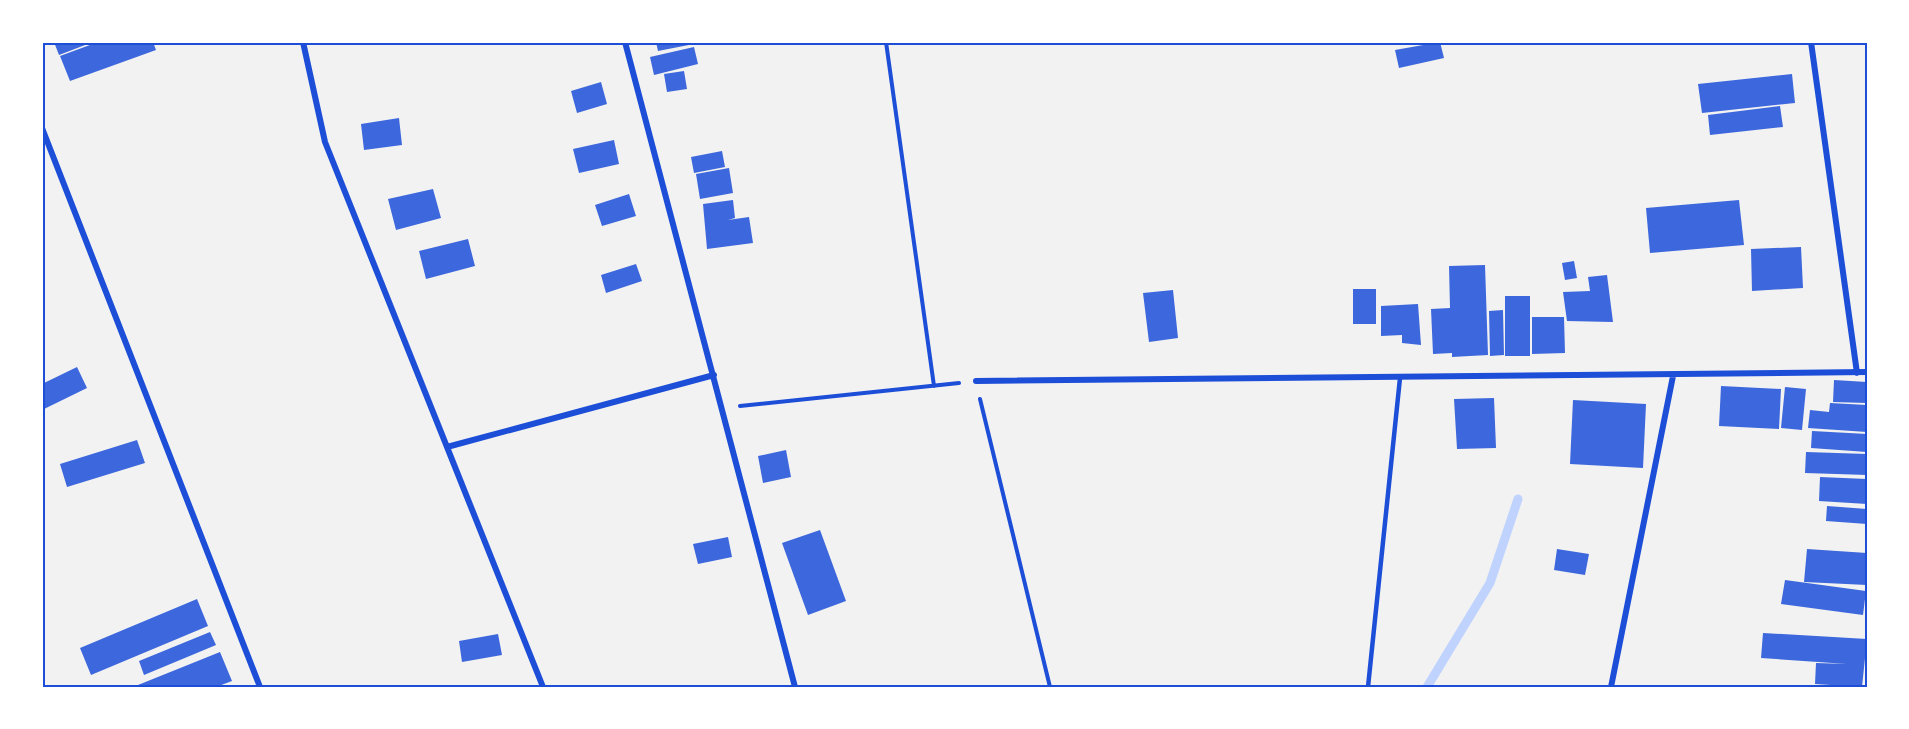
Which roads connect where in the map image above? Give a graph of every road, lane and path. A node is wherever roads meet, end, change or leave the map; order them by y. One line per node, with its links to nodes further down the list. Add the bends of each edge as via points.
1 (303, 42): 14 (street, via 325,142)
2 (625, 42): 8 (street)
3 (886, 42): 12 (path)
4 (1811, 42): 7 (street)
5 (42, 128): 15 (street)
6 (1867, 372): 7 (street)
7 (1857, 373): 9 (street)
8 (714, 375): 13 (street); 14 (street)
9 (1673, 376): 10 (street); 20 (street)
10 (1400, 378): 11 (street); 19 (lane)
11 (975, 381): 12 (path); 18 (path)
12 (934, 386): 13 (path)
13 (723, 409): 17 (street)
14 (447, 447): 16 (street)
15 (260, 687)
16 (543, 687)
17 (795, 687)
18 (1050, 687)
19 (1368, 687)
20 (1611, 687)

